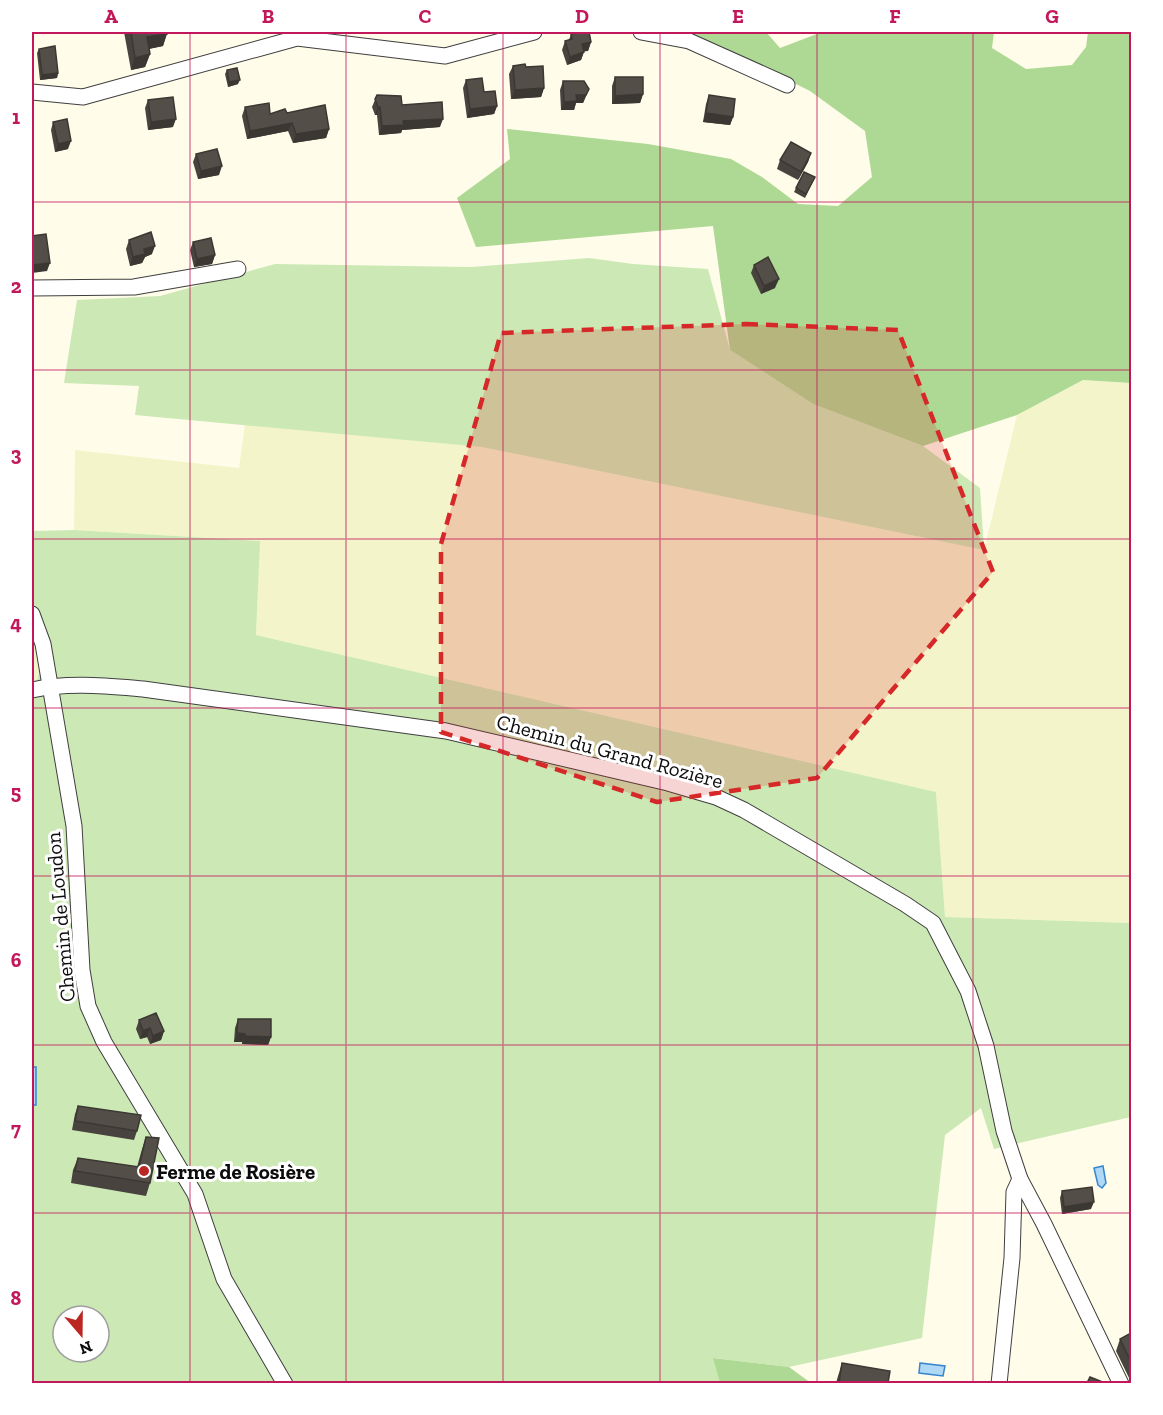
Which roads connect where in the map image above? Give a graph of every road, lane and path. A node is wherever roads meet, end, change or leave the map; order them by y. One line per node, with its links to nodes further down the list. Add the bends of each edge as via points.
1 (534, 32): 4 (street, via 445,56 297,38 83,97)
2 (641, 32): 3 (street, via 689,41)
3 (787, 85)
4 (32, 92)
5 (238, 269): 6 (street, via 134,287)
6 (32, 288)
7 (32, 614): 8 (street, Chemin de Loudon, via 43,644)
8 (49, 687): 9 (street, Chemin du Grand Rozière); 10 (street, Chemin du Grand Rozière, via 143,689 446,731 668,783 744,810 933,923 968,992); 11 (street, Chemin de Loudon, via 74,826 82,970 88,1006 104,1042 195,1194 224,1279)
9 (32, 690)
10 (1020, 1179): 12 (street, via 1014,1192 1012,1258); 13 (street, Chemin du Grand Rozière)
11 (285, 1383)
12 (999, 1383)
13 (1121, 1383)

